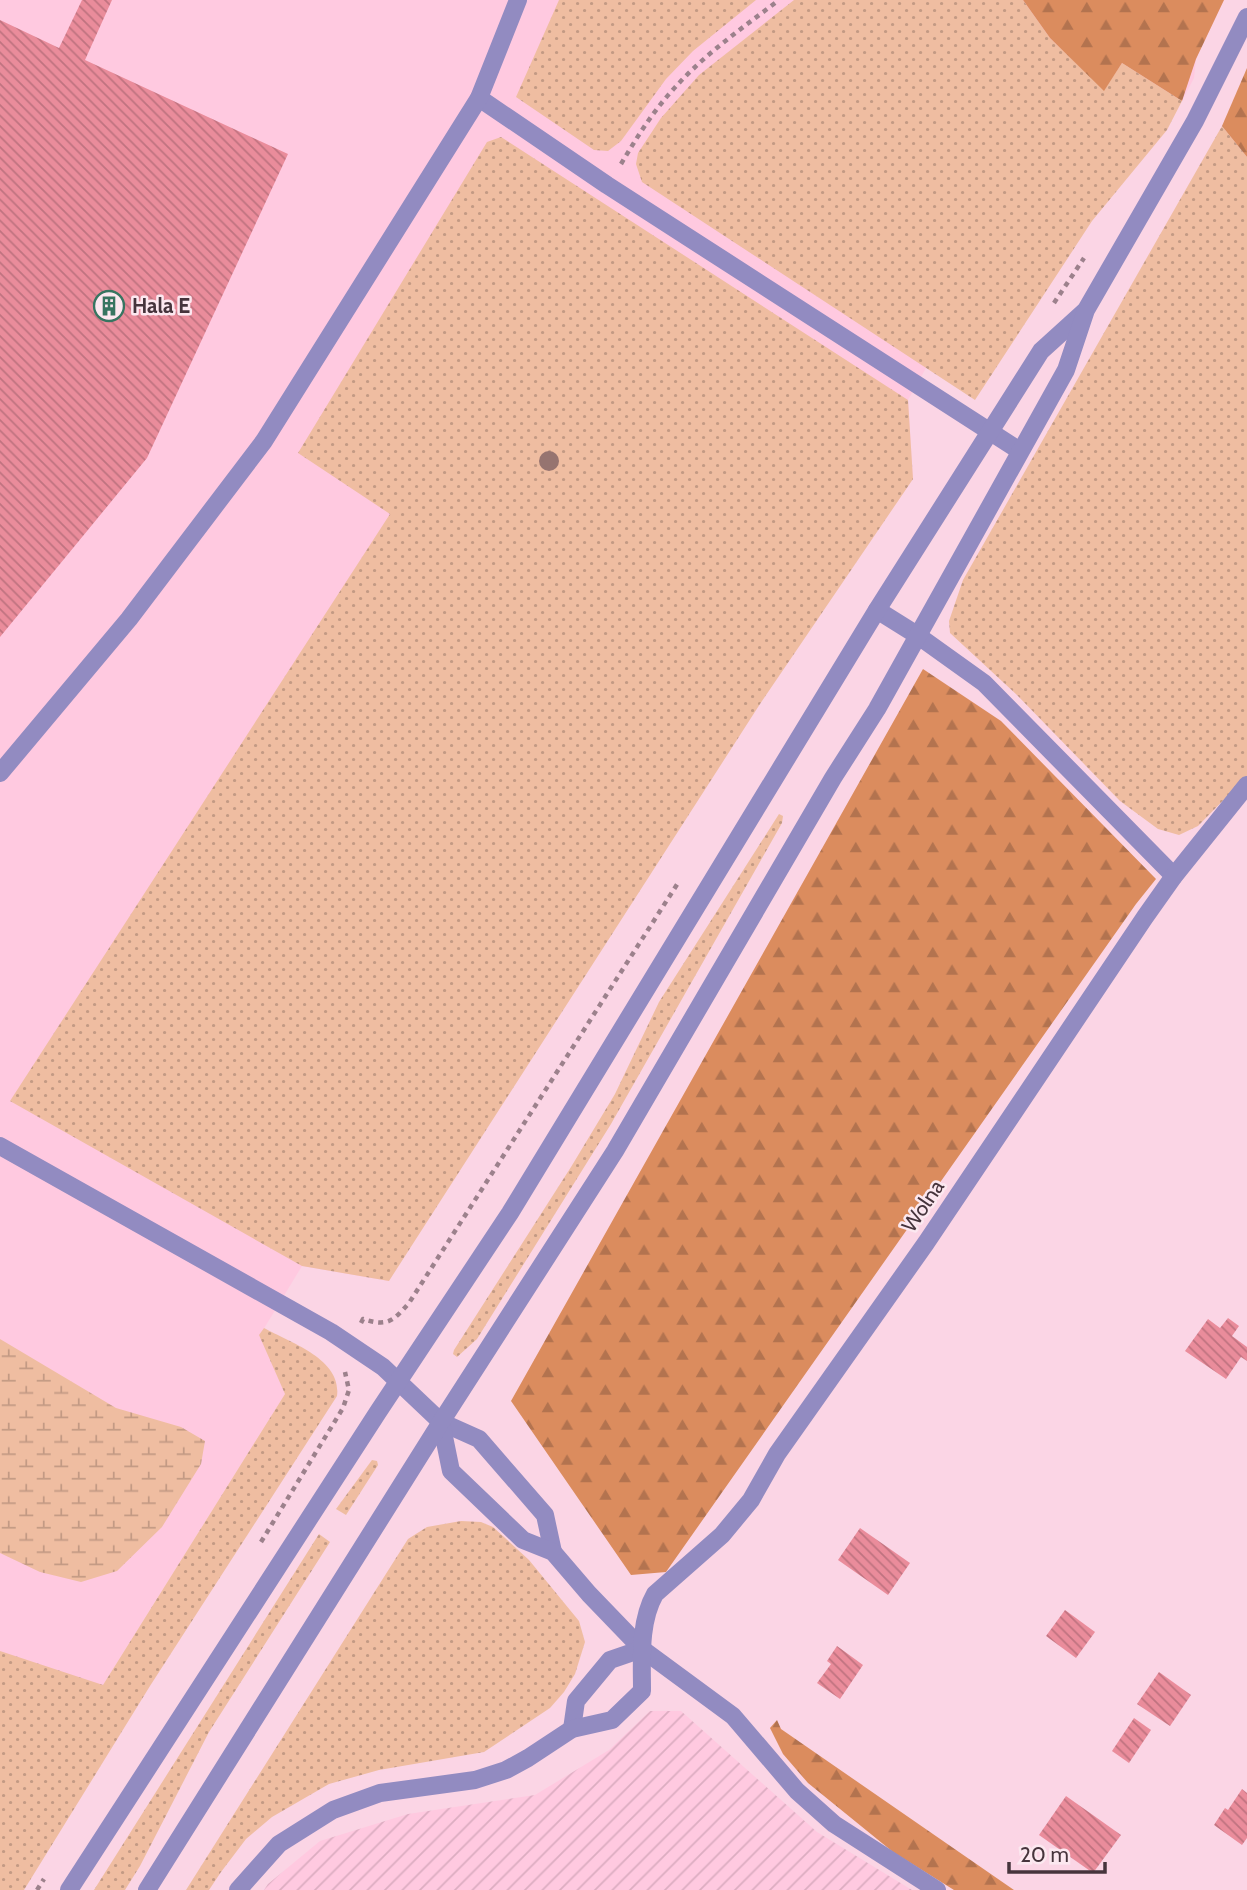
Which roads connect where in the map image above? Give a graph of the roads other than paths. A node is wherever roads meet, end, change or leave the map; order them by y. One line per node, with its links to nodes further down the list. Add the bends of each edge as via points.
1 (518, 0): 3 (street)
2 (1247, 17): 4 (street, via 1195,121)
3 (479, 98): 5 (street); 9 (street, via 264,441 129,619)
4 (1086, 310): 5 (street, via 1041,351); 6 (street, via 1066,370)
5 (990, 431): 6 (street); 7 (street)
6 (1020, 452): 8 (street)
7 (877, 610): 8 (street); 13 (street, via 510,1213)
8 (917, 635): 11 (street, via 984,683); 14 (street, via 615,1151)
9 (0, 773)
10 (1247, 785): 11 (street, Wolna)
11 (1174, 876): 16 (street, Wolna, via 772,1461 751,1500 722,1535 655,1594)
12 (0, 1146): 13 (street, via 350,1343)
13 (398, 1382): 14 (street); 18 (street)
14 (441, 1422): 15 (street, via 479,1439 497,1459 545,1515); 15 (street, via 451,1471 523,1539); 19 (street)
15 (553, 1552): 16 (street)
16 (642, 1648): 17 (street, via 610,1660 576,1700); 17 (street, Wolna, via 642,1691 612,1720); 21 (street, via 733,1716 797,1791 834,1824)
17 (572, 1729): 20 (street, via 506,1770 475,1780 380,1793 332,1810 279,1844)
18 (69, 1890)
19 (147, 1890)
20 (237, 1890)
21 (937, 1890)

